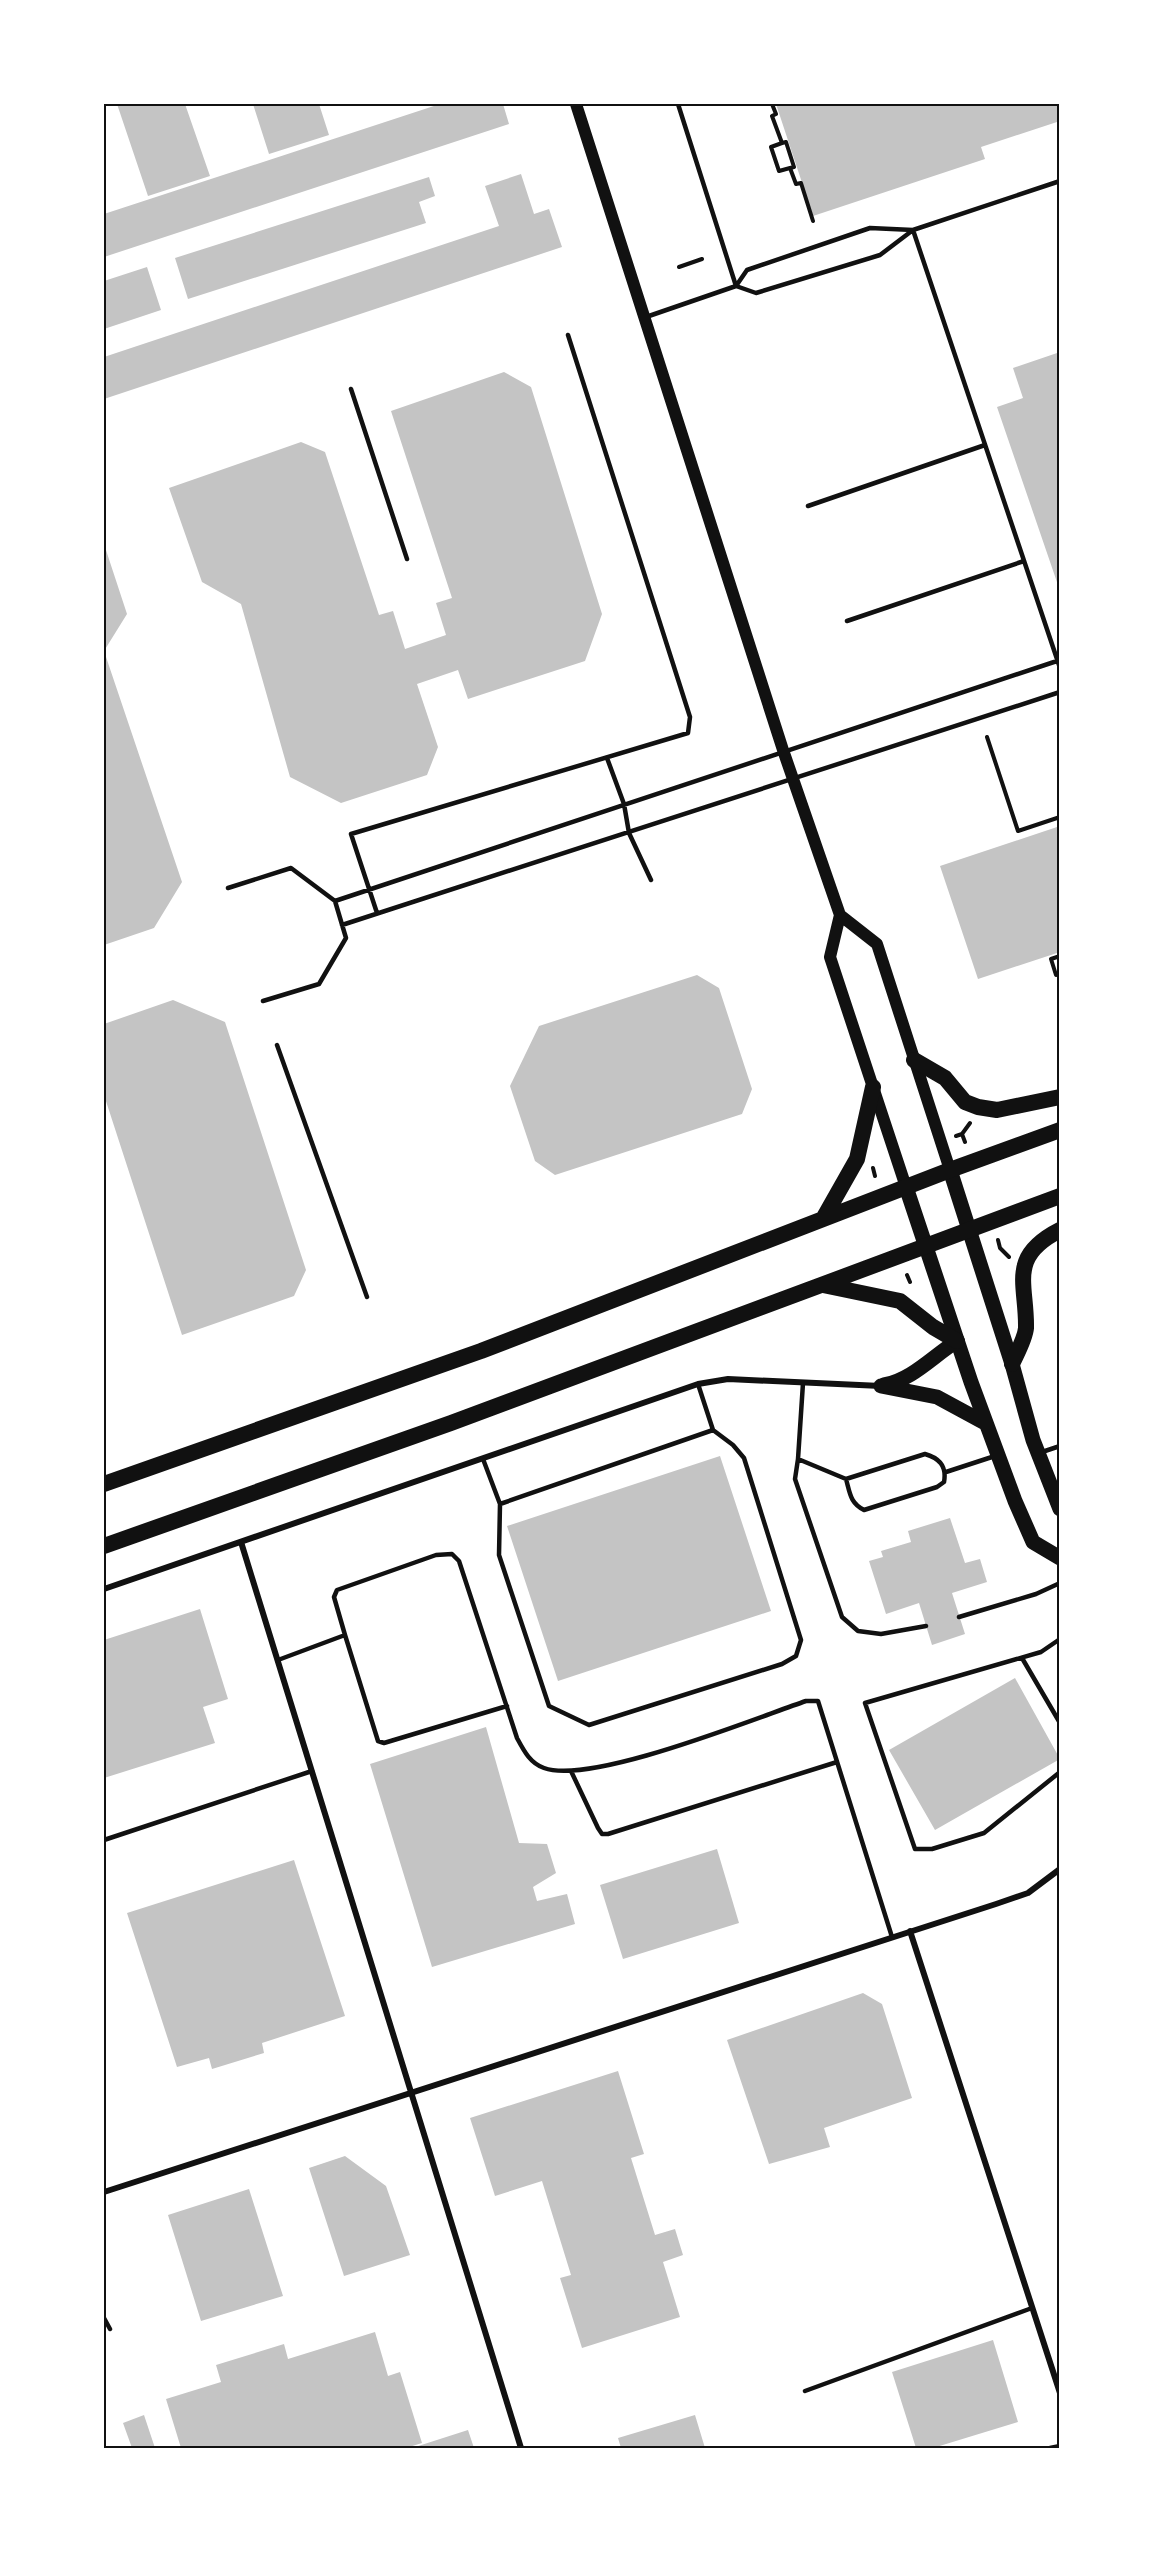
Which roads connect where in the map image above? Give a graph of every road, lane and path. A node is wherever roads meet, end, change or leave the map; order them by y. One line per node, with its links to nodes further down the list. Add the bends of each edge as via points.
1 (576, 104): 12 (main road)
2 (678, 104): 11 (lane)
3 (772, 104): 4 (path)
4 (782, 143): 5 (path, via 786,142 794,167); 5 (path, via 771,147 779,171)
5 (790, 168): 7 (path, via 796,184 801,183)
6 (1059, 181): 8 (lane)
7 (813, 220)
8 (913, 230): 11 (lane, via 880,255 756,293); 11 (lane, via 870,228 747,270); 15 (lane)
9 (702, 259): 10 (path)
10 (679, 267)
11 (736, 286): 12 (lane)
12 (645, 317): 24 (main road)
13 (568, 335): 25 (lane, via 690,717 688,733)
14 (351, 389): 17 (lane)
15 (985, 445): 16 (lane); 18 (lane)
16 (808, 506)
17 (407, 559)
18 (1024, 561): 19 (lane); 20 (lane)
19 (847, 621)
20 (1058, 660): 21 (lane); 24 (lane)
21 (1059, 668)
22 (1059, 692): 26 (lane)
23 (987, 737): 28 (path, via 1018,831)
24 (783, 750): 26 (main road); 27 (lane)
25 (608, 758): 27 (lane); 32 (lane, via 351,834)
26 (793, 780): 29 (lane); 35 (main road)
27 (624, 804): 29 (lane); 32 (lane)
28 (1059, 817)
29 (629, 833): 30 (lane); 34 (lane)
30 (651, 880)
31 (228, 888): 33 (lane, via 291,868)
32 (369, 889): 33 (lane); 34 (lane)
33 (335, 901): 36 (lane)
34 (377, 913): 36 (lane)
35 (840, 915): 41 (main road, via 877,944); 42 (main road, via 830,957)
36 (342, 925): 39 (lane, via 346,938 319,984)
37 (1059, 956): 38 (path, via 1051,959)
38 (1056, 975)
39 (263, 1000)
40 (277, 1045): 65 (lane)
41 (914, 1060): 43 (highway, via 945,1078 965,1102 978,1107 997,1110); 50 (main road)
42 (873, 1087): 52 (main road); 54 (highway, via 857,1159)
43 (1059, 1097)
44 (974, 1118): 46 (path)
45 (1059, 1131): 50 (highway)
46 (962, 1134): 47 (path); 48 (path)
47 (956, 1136)
48 (965, 1142)
49 (880, 1166): 51 (path, via 873,1169)
50 (950, 1170): 52 (highway); 55 (main road)
51 (875, 1176)
52 (906, 1187): 54 (highway); 58 (main road)
53 (1059, 1196): 55 (highway)
54 (823, 1219): 80 (highway, via 481,1351)
55 (968, 1229): 58 (highway); 67 (main road)
56 (1059, 1230): 67 (highway, via 1035,1248 1025,1266 1022,1282 1026,1330)
57 (998, 1240): 59 (path)
58 (925, 1245): 64 (highway); 66 (main road)
59 (1000, 1248): 60 (path); 61 (path)
60 (993, 1251)
61 (1016, 1264)
62 (907, 1275): 63 (path, via 910,1282)
63 (916, 1280)
64 (822, 1285): 66 (highway, via 900,1301); 84 (highway)
65 (367, 1297)
66 (957, 1341): 70 (main road, via 916,1372); 71 (main road)
67 (1012, 1364): 74 (main road)
68 (698, 1383): 69 (street, via 728,1379); 72 (lane); 76 (street)
69 (803, 1383): 70 (street); 77 (lane)
70 (881, 1386): 71 (main road, via 937,1397)
71 (985, 1423): 75 (main road)
72 (713, 1430): 81 (lane); 81 (lane, via 744,1458 801,1640 796,1656 782,1664 589,1725 549,1706 499,1555)
73 (1059, 1446): 74 (lane)
74 (1037, 1454): 82 (main road)
75 (998, 1455): 78 (lane); 85 (main road, via 1033,1542)
76 (483, 1459): 81 (lane); 83 (street)
77 (798, 1459): 79 (lane); 89 (lane, via 795,1479 842,1617 858,1631 881,1634)
78 (946, 1472): 79 (lane, via 942,1463 925,1454); 79 (lane, via 944,1482 937,1487 864,1510 855,1506)
79 (846, 1479)
80 (104, 1484)
81 (500, 1504)
82 (1059, 1509)
83 (241, 1542): 87 (street); 93 (street)
84 (104, 1546)
85 (1059, 1558)
86 (1059, 1583): 88 (lane, via 1036,1594)
87 (104, 1589)
88 (959, 1617)
89 (926, 1626)
90 (345, 1635): 93 (lane); 94 (lane, via 378,1741 384,1743); 94 (lane, via 334,1597 337,1590 436,1555 452,1554 459,1561)
91 (1059, 1639): 92 (lane, via 1041,1652)
92 (1022, 1658): 95 (lane); 99 (lane, via 865,1703 915,1849 932,1849 984,1833)
93 (278, 1660): 97 (street)
94 (507, 1706): 98 (lane, via 517,1738 530,1760 543,1768)
95 (1059, 1723)
96 (837, 1762): 98 (lane, via 608,1834 602,1834 598,1828); 98 (lane, via 818,1701 806,1701 649,1754); 103 (lane)
97 (312, 1771): 100 (lane); 104 (street)
98 (571, 1771)
99 (1059, 1773)
100 (104, 1840)
101 (1059, 1869): 102 (street, via 1028,1893)
102 (910, 1931): 103 (street); 107 (street)
103 (892, 1937): 104 (street)
104 (412, 2093): 106 (street); 113 (street)
105 (104, 2184): 106 (lane)
106 (104, 2192)
107 (1032, 2308): 110 (lane); 111 (street)
108 (104, 2318): 109 (lane)
109 (110, 2329)
110 (805, 2391)
111 (1059, 2393)
112 (1059, 2446): 114 (lane)
113 (521, 2448)
114 (1050, 2448)

